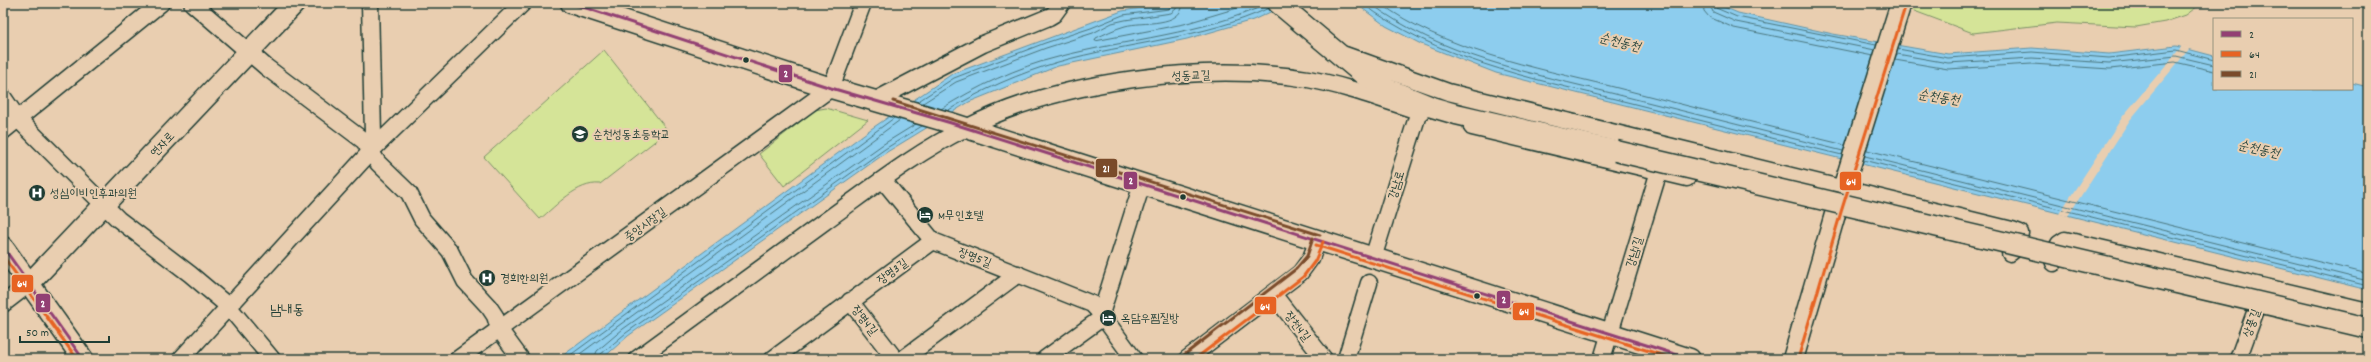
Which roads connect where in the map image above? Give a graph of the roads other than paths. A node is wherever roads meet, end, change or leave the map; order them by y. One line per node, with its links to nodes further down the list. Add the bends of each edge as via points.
1 (161, 3): 18 (street)
2 (192, 3): 11 (street)
3 (295, 3): 11 (main road, 연자로)
4 (370, 3): 22 (street, via 374,135)
5 (523, 3): 22 (street)
6 (572, 3): 13 (main road)
7 (863, 3): 13 (street)
8 (1062, 3): 15 (street, via 1049,17 983,44)
9 (1278, 3): 12 (main road)
10 (1900, 7): 26 (main road)
11 (248, 52): 22 (street, via 364,141); 27 (main road, 연자로)
12 (1339, 53): 17 (main road, via 1365,76 1388,89); 21 (main road, via 1379,75 1441,100); 26 (street, via 1448,92)
13 (831, 88): 15 (main road); 48 (street, 중앙시장길)
14 (3, 97): 18 (street)
15 (883, 103): 19 (main road)
16 (1419, 111): 17 (street); 19 (street, 성동교길, via 1362,92 1309,80 1281,76 1202,74 1135,79 1068,91); 23 (street, via 1503,136); 33 (street, 강남로)
17 (1456, 114): 21 (main road)
18 (18, 119): 20 (street); 27 (street)
19 (958, 125): 24 (street, 성동교길, via 936,144); 25 (main road)
20 (3, 131)
21 (1617, 148): 46 (main road); 47 (main road, bridge, via 1716,176 1815,197)
22 (371, 151): 42 (street); 48 (street, via 378,163 409,193 422,220 456,260 467,284 495,316)
23 (1659, 171): 28 (street); 49 (street, 강남1길)
24 (883, 180): 29 (street); 56 (street, 성동교길)
25 (1142, 184): 30 (main road); 45 (street)
26 (1844, 184): 28 (main road); 32 (street, via 2020,233 2015,249)
27 (104, 206): 37 (main road, 연자로); 42 (street, via 118,220)
28 (1836, 211): 32 (street); 67 (main road)
29 (933, 240): 35 (street, 장명5길); 40 (street, 장명3길)
30 (1318, 240): 33 (main road); 39 (street, via 1311,258 1300,273)
31 (3, 247): 37 (main road)
32 (2010, 253): 34 (street)
33 (1373, 258): 49 (main road)
34 (2054, 263): 38 (street, via 2052,257 2059,244 2065,240); 43 (street)
35 (1018, 274): 45 (street, 장명5길, via 1092,304); 59 (street)
36 (1369, 283): 64 (street)
37 (29, 284): 41 (street); 51 (main road)
38 (2264, 286): 43 (street, 상풍길); 44 (street)
39 (1273, 294): 62 (street); 63 (street, 장천4길)
40 (850, 301): 57 (street, 장명3길); 58 (street, 장명4길)
41 (3, 304)
42 (228, 306): 52 (street); 53 (street)
43 (2256, 310): 50 (street); 68 (street, 상풍길)
44 (2368, 311)
45 (1102, 315): 60 (street); 61 (street, 장명5길)
46 (2368, 322)
47 (2368, 328)
48 (499, 330): 54 (street, 중앙시장길); 55 (street)
49 (1610, 333): 65 (street); 66 (main road)
50 (2368, 337)
51 (83, 359)
52 (182, 359)
53 (272, 359)
54 (458, 359)
55 (521, 359)
56 (637, 359)
57 (772, 359)
58 (895, 359)
59 (903, 359)
60 (1045, 359)
61 (1134, 359)
62 (1187, 359)
63 (1324, 359)
64 (1346, 359)
65 (1602, 359)
66 (1690, 359)
67 (1793, 359)
68 (2238, 359)

